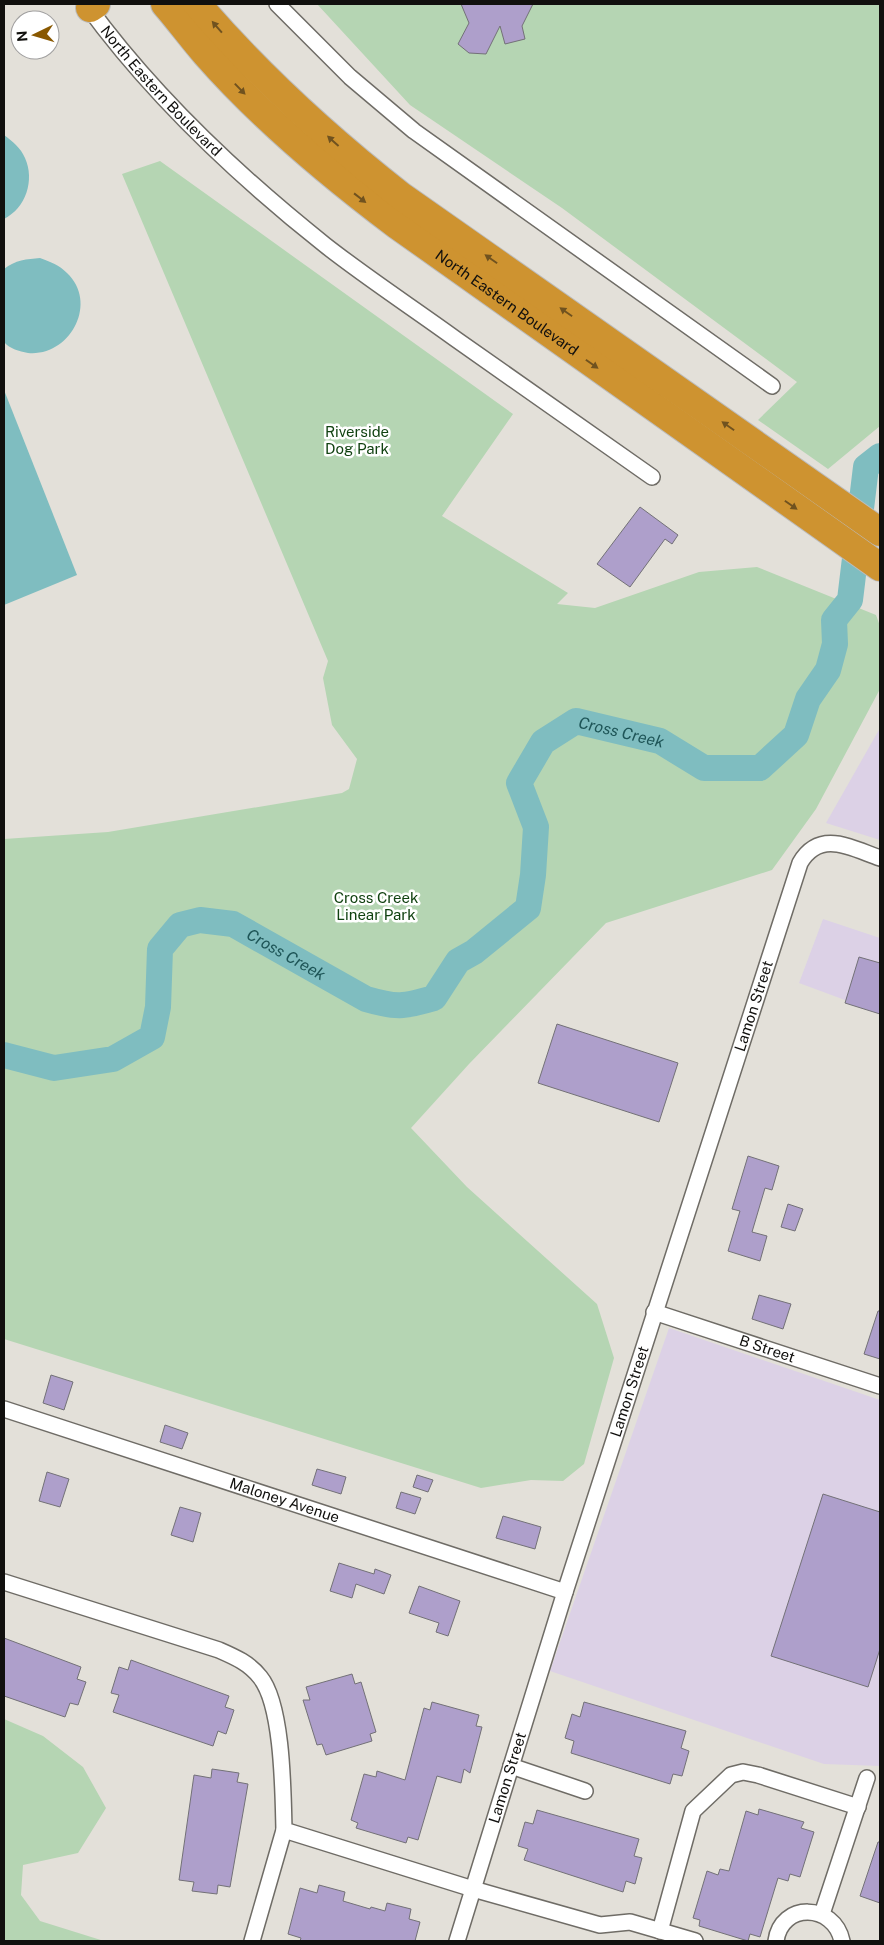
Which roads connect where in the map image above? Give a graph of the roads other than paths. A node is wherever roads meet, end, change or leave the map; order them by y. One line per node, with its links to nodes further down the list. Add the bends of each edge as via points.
1 (165, 4): 8 (highway, North Eastern Boulevard, one-way to 8, via 242,92 331,174 397,225)
2 (197, 4): 7 (highway, North Eastern Boulevard, one-way to 2, via 370,172 280,93)
3 (276, 4): 5 (street, via 350,77 414,131)
4 (91, 5): 6 (street, North Eastern Boulevard, via 131,59 190,123 290,216 368,276)
5 (772, 386)
6 (652, 477)
7 (880, 532)
8 (880, 567)
9 (880, 858): 10 (street, Lamon Street, via 834,843 824,843 805,854 800,863)
10 (654, 1312): 11 (street, B Street); 14 (street, Lamon Street)
11 (880, 1386)
12 (4, 1410): 14 (street, Maloney Avenue)
13 (4, 1582): 19 (street, via 219,1650 251,1667 262,1679 278,1725)
14 (565, 1592): 15 (street, Lamon Street)
15 (511, 1766): 17 (street); 20 (street, Lamon Street)
16 (868, 1778): 18 (street)
17 (585, 1791)
18 (858, 1807): 21 (street); 22 (street, via 758,1775 742,1772 731,1775 693,1811)
19 (284, 1830): 20 (street); 23 (street)
20 (473, 1889): 22 (street, via 600,1925 630,1922); 24 (street, Lamon Street)
21 (822, 1914): 26 (street, via 800,1913 790,1918 782,1925); 27 (street, via 832,1920)
22 (660, 1931): 25 (street)
23 (252, 1941)
24 (457, 1941)
25 (695, 1941)
26 (776, 1941)
27 (842, 1941)

